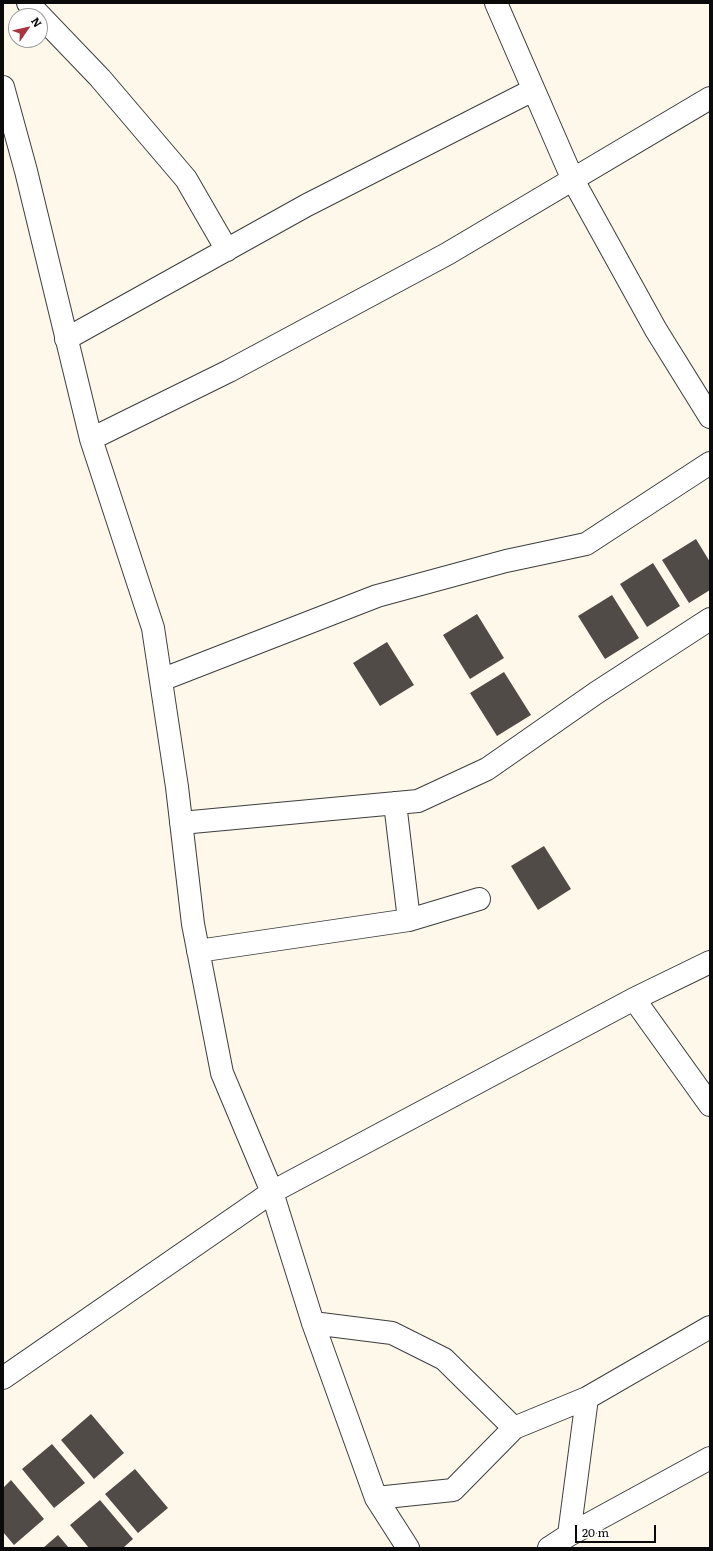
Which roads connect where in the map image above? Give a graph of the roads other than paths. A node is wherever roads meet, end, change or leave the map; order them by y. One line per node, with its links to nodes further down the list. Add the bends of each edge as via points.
1 (28, 3): 7 (street, via 100,78 186,179)
2 (496, 3): 4 (street)
3 (3, 87): 8 (street)
4 (533, 90): 6 (street); 7 (street, via 307,205)
5 (710, 98): 6 (street)
6 (573, 180): 9 (street, via 656,330); 10 (street, via 447,254 229,372)
7 (227, 250): 8 (street)
8 (66, 339): 10 (street)
9 (710, 417)
10 (91, 439): 13 (street, via 153,628)
11 (710, 463): 13 (street, via 586,544 506,561 377,596)
12 (710, 619): 14 (street, via 596,693 487,769 418,801)
13 (161, 680): 15 (street)
14 (395, 803): 15 (street); 17 (street)
15 (181, 823): 18 (street)
16 (479, 899): 17 (street)
17 (409, 920): 18 (street)
18 (198, 951): 22 (street, via 222,1073)
19 (710, 962): 20 (street)
20 (634, 999): 21 (street); 22 (street)
21 (710, 1105)
22 (272, 1192): 23 (street); 25 (street)
23 (313, 1323): 27 (street, via 392,1333 444,1359); 29 (street)
24 (710, 1327): 26 (street)
25 (3, 1378)
26 (587, 1398): 27 (street); 30 (street)
27 (514, 1428): 29 (street, via 453,1490)
28 (710, 1458): 30 (street)
29 (376, 1498): 31 (street)
30 (569, 1535): 32 (street)
31 (408, 1548)
32 (549, 1548)

